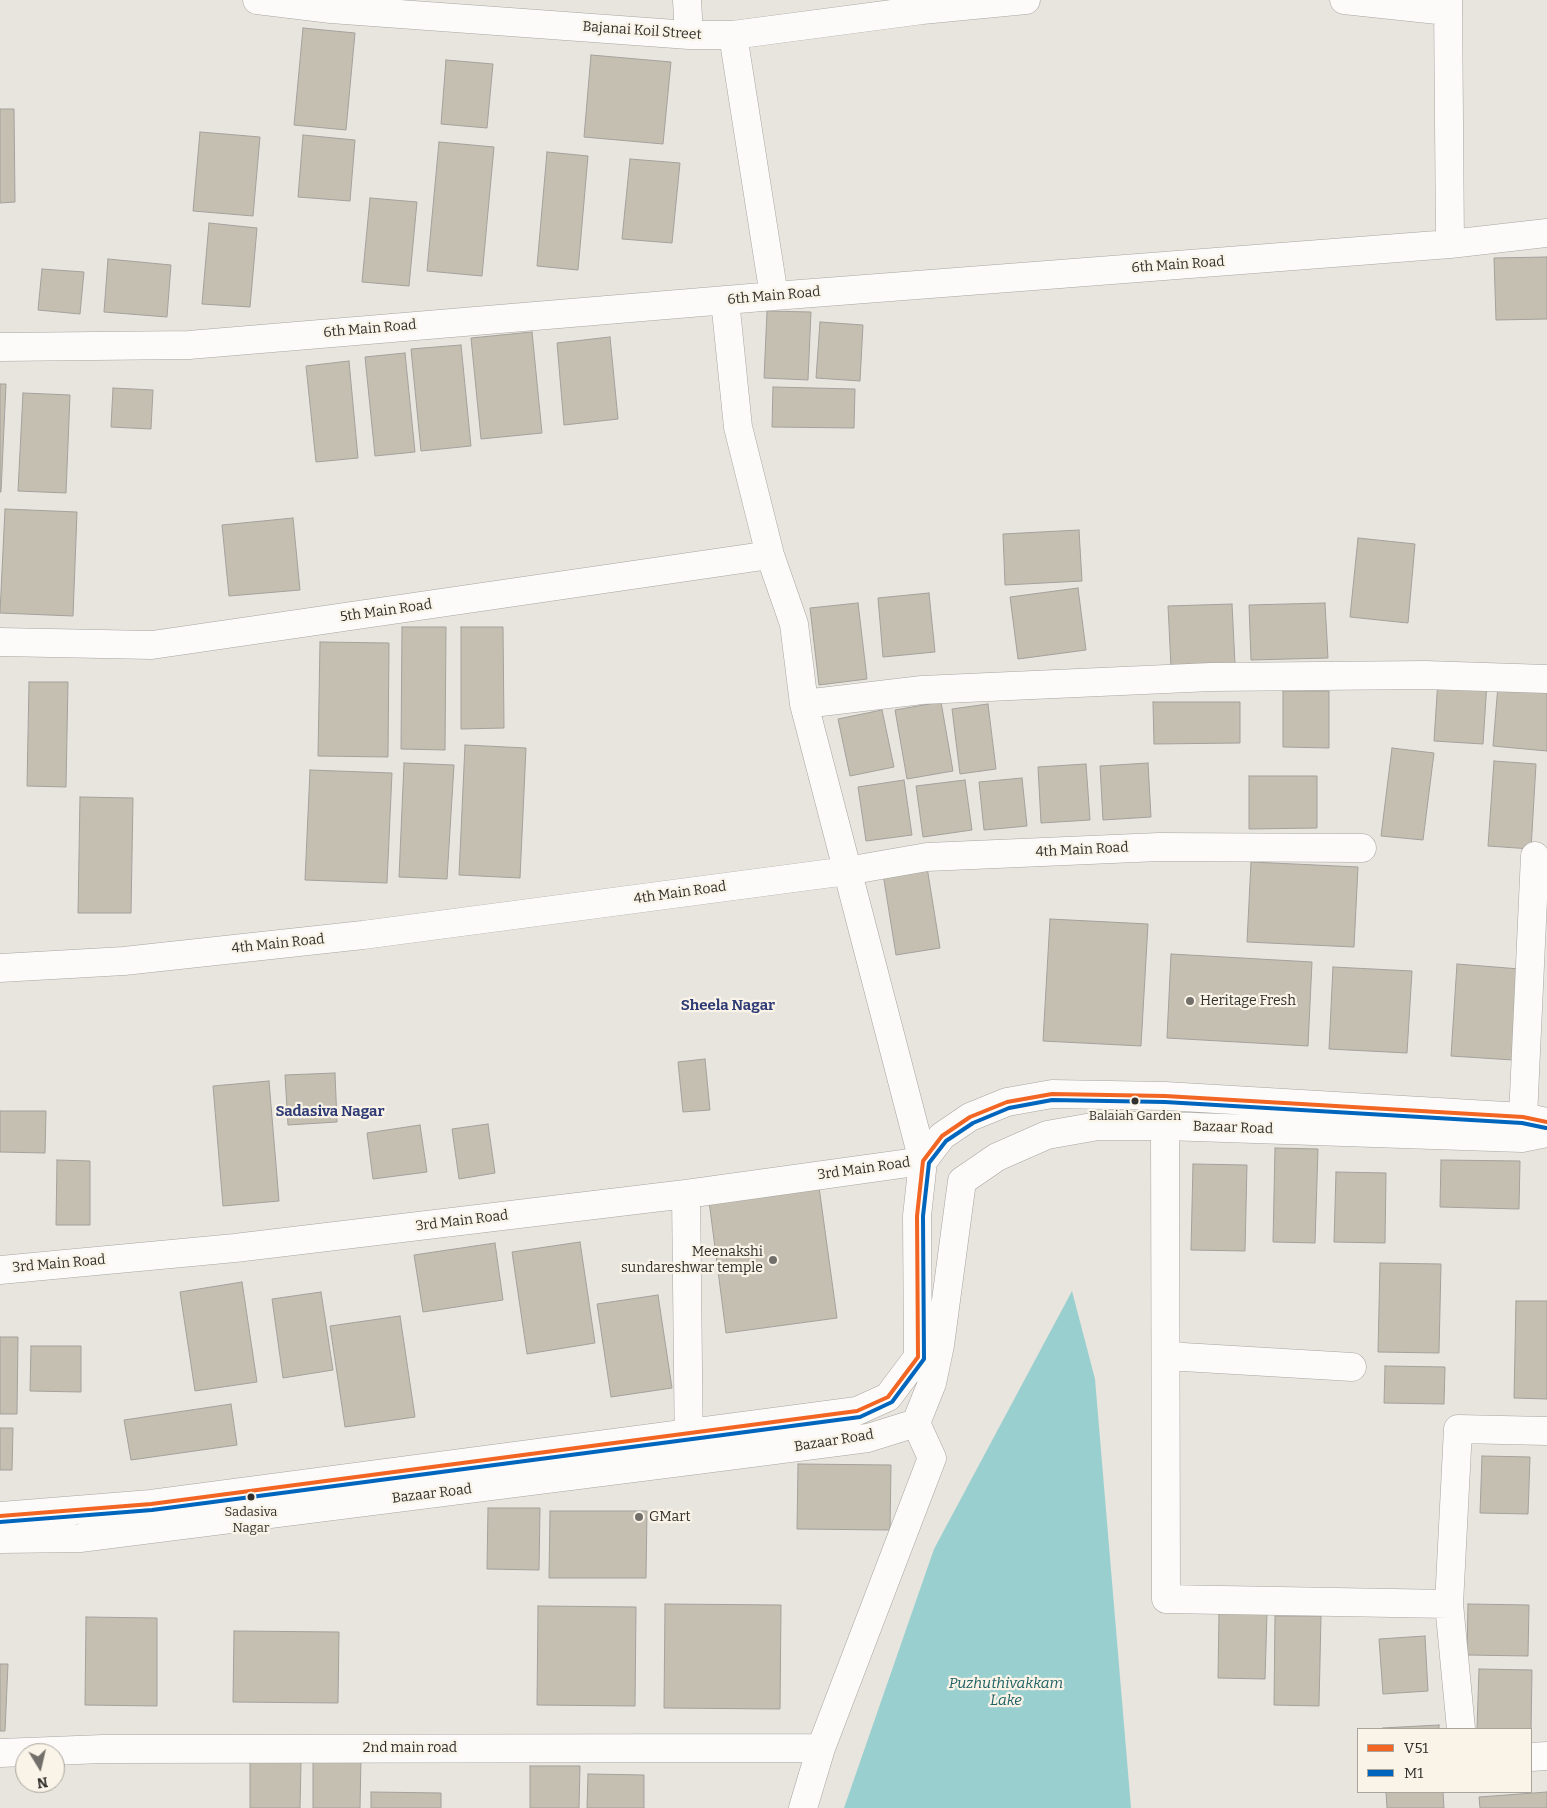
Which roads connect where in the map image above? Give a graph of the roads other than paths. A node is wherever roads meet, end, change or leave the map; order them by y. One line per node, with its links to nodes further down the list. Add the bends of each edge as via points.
1 (257, 0): 5 (street, Bajanai Koil Street)
2 (687, 0): 7 (street)
3 (1026, 0): 8 (street, Bajanai Koil Street)
4 (1344, 0): 6 (street)
5 (331, 4): 7 (street, Bajanai Koil Street)
6 (1447, 6): 10 (street)
7 (689, 35): 8 (street, Bajanai Koil Street)
8 (733, 35): 11 (street)
9 (1547, 233): 10 (street, 6th Main Road)
10 (1450, 244): 11 (street, 6th Main Road)
11 (774, 296): 12 (street, 6th Main Road)
12 (725, 300): 13 (street, 6th Main Road, via 189,345); 14 (street, via 738,426)
13 (0, 347)
14 (770, 555): 15 (street, 5th Main Road, via 152,645); 17 (street, via 794,624)
15 (0, 642)
16 (1547, 679): 17 (street, via 1425,674 1211,677 922,690)
17 (804, 704): 20 (street)
18 (1362, 848): 20 (street, 4th Main Road, via 1159,847 927,857)
19 (1535, 856): 22 (street)
20 (847, 871): 21 (street, 4th Main Road, via 363,935 124,961); 25 (street)
21 (0, 968)
22 (1535, 1119): 25 (street, Bazaar Road, via 1164,1096 1052,1094 1007,1102 970,1117 942,1136)
23 (1164, 1126): 24 (street, Bazaar Road, via 1522,1138); 28 (street); 30 (street, Bazaar Road, via 1098,1126 1047,1135 997,1157 962,1181 940,1345 932,1383)
24 (1547, 1132)
25 (923, 1161): 26 (street, 3rd Main Road); 32 (street, Bazaar Road, via 917,1216 918,1357 888,1397 857,1411)
26 (686, 1194): 27 (street, 3rd Main Road, via 235,1248); 32 (street)
27 (0, 1270)
28 (1166, 1356): 29 (street); 36 (street, via 1166,1600)
29 (1352, 1367)
30 (916, 1423): 33 (street, Bazaar Road, via 868,1438); 38 (street, via 932,1458)
31 (1547, 1430): 36 (street, via 1458,1429)
32 (688, 1433): 33 (street); 34 (street, Bazaar Road, via 150,1504)
33 (689, 1461): 35 (street, Bazaar Road, via 80,1538)
34 (0, 1516)
35 (0, 1539)
36 (1449, 1604): 37 (street)
37 (1462, 1728)
38 (821, 1748): 39 (street, 2nd main road, via 103,1749); 42 (street)
39 (0, 1753)
40 (1547, 1756): 41 (street)
41 (1532, 1757)
42 (803, 1808)

